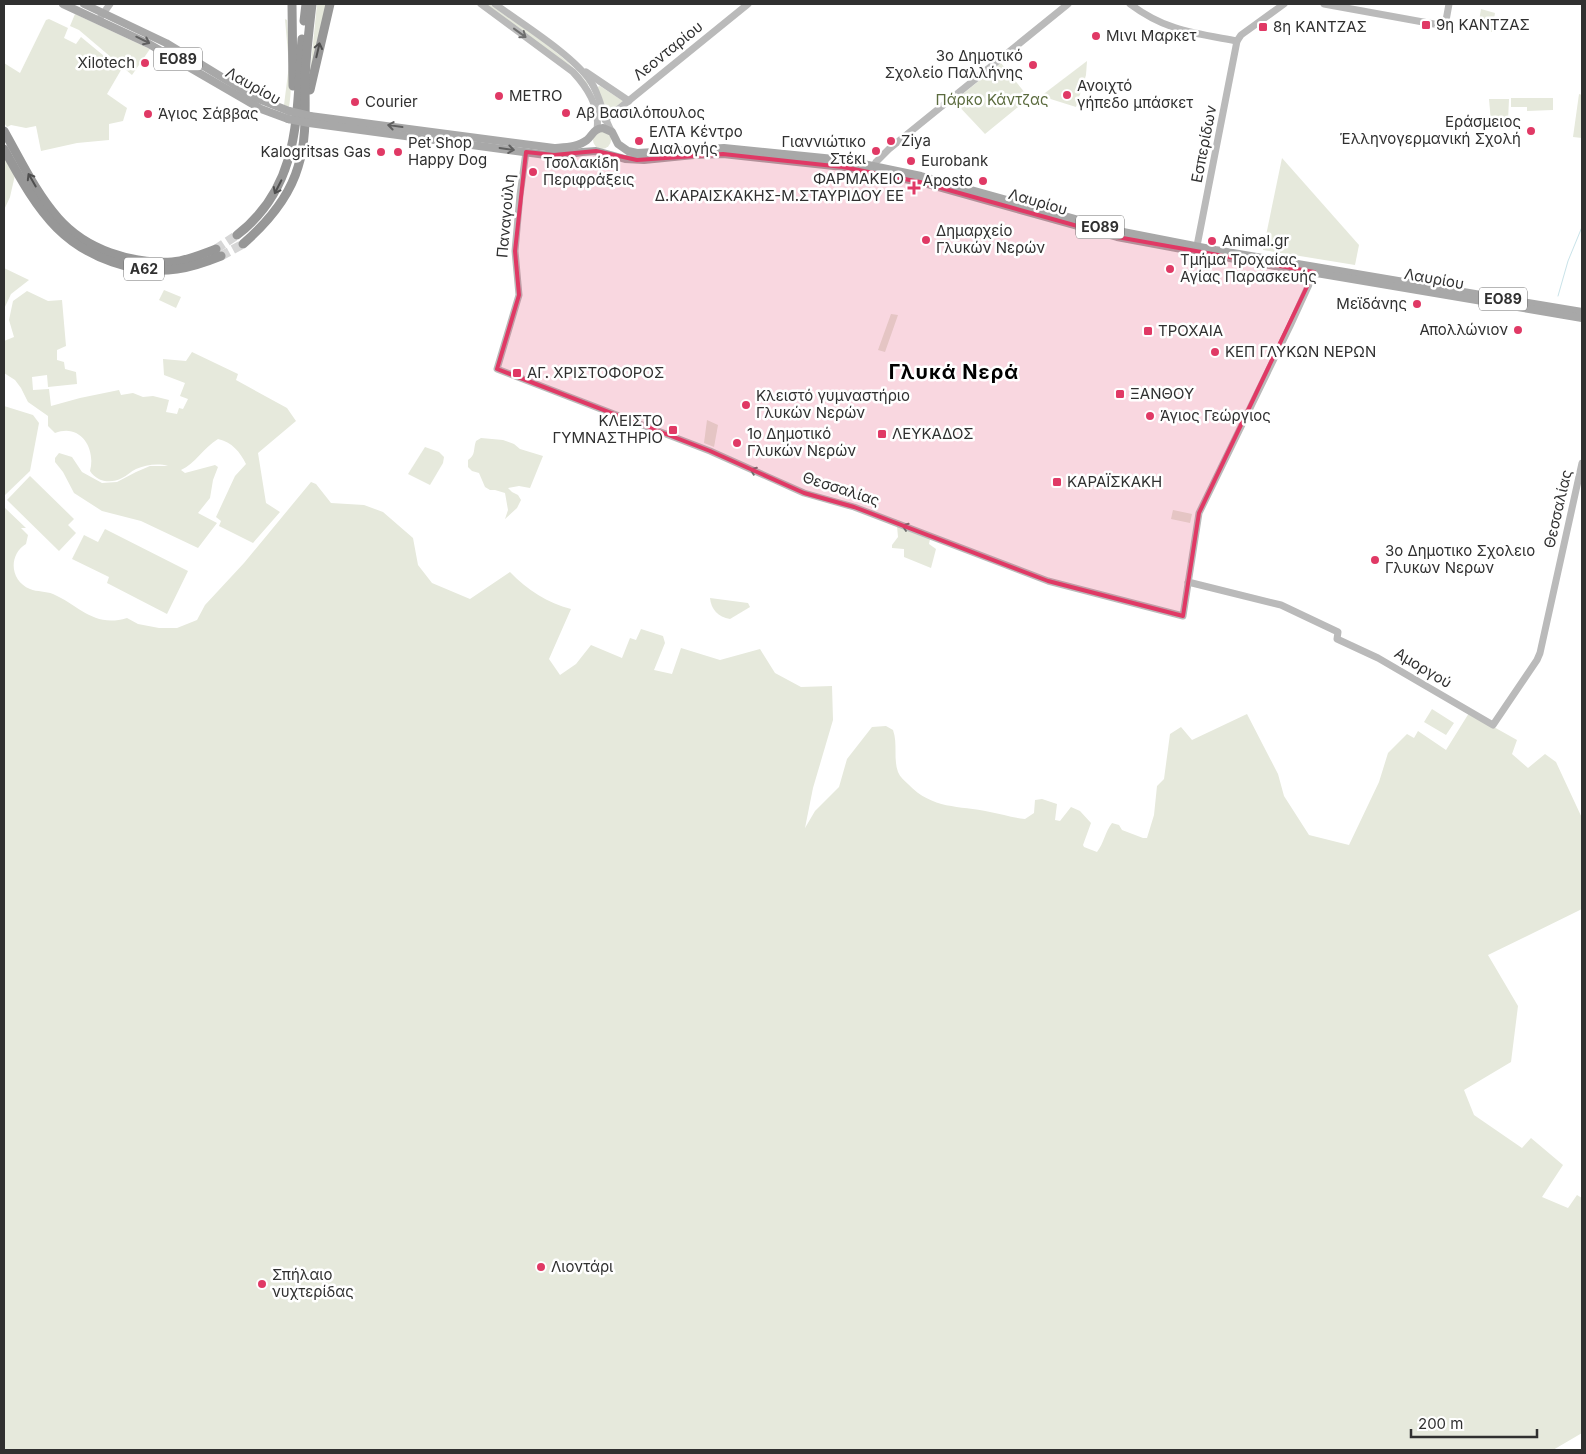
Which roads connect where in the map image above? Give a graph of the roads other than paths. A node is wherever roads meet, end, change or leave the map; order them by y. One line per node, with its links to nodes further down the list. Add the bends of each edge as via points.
1 (63, 4): 16 (main road, Λαυρίου / ΕΟ89)
2 (84, 4): 16 (main road, Λαυρίου / ΕΟ89)
3 (110, 4): 16 (street)
4 (292, 4): 23 (highway)
5 (306, 4): 23 (highway)
6 (312, 4): 28 (highway)
7 (330, 4): 28 (highway, one-way to 7, via 312,76)
8 (481, 4): 21 (street, one-way to 21, via 570,69)
9 (495, 4): 18 (street)
10 (748, 4): 22 (street, Λεονταρίου)
11 (1068, 4): 36 (street, via 878,159)
12 (1130, 4): 17 (street, via 1170,27)
13 (1284, 4): 17 (street)
14 (1324, 4): 15 (street, via 1445,26)
15 (1449, 4)
16 (101, 16): 23 (main road, Λαυρίου / ΕΟ89, via 261,108)
17 (1237, 41): 40 (street, Εσπερίδων)
18 (581, 69): 19 (street); 20 (street)
19 (605, 84): 20 (street, via 599,83); 22 (street)
20 (594, 87): 21 (street); 25 (street)
21 (589, 94): 26 (street, via 596,114)
22 (629, 101): 25 (street, Λεονταρίου)
23 (290, 118): 24 (main road, Λαυρίου / ΕΟ89, bridge); 38 (highway, one-way to 38, via 291,154 276,192 258,217)
24 (309, 119): 30 (main road, Λαυρίου / ΕΟ89, one-way to 24, via 574,146 548,147); 34 (main road, Λαυρίου / ΕΟ89, one-way to 34)
25 (605, 120): 29 (street)
26 (596, 129): 29 (main road, via 605,128); 30 (main road)
27 (4, 131): 37 (highway, Α62, one-way to 27)
28 (304, 132): 39 (highway, via 298,168 287,194 267,221)
29 (612, 132): 31 (main road)
30 (590, 137): 33 (main road, via 590,146)
31 (615, 140): 35 (main road, via 613,148); 36 (main road, Λαυρίου / ΕΟ89, via 622,148 637,153 731,148 831,159)
32 (4, 149): 37 (highway, Α62, via 37,204)
33 (596, 151): 34 (main road, Λαυρίου / ΕΟ89, via 554,156); 35 (main road, Λαυρίου / ΕΟ89)
34 (526, 152): 45 (street, Παναγούλη, via 515,251 519,295)
35 (605, 153): 36 (main road, Λαυρίου / ΕΟ89, via 644,160 723,154)
36 (872, 169): 40 (main road, Λαυρίου / ΕΟ89, via 921,176 1104,228)
37 (58, 224): 41 (highway, Α62, via 87,250 130,267 190,267)
38 (237, 235)
39 (243, 244)
40 (1197, 249): 42 (main road, Λαυρίου / ΕΟ89)
41 (218, 253)
42 (1314, 269): 43 (main road, Λαυρίου / ΕΟ89); 44 (main road, Λαυρίου / ΕΟ89); 47 (street, via 1290,326 1198,513)
43 (1582, 312)
44 (1582, 318)
45 (497, 369): 47 (street, Θεσσαλίας, one-way to 45, via 1182,616 1060,585 845,504 804,493 716,453)
46 (1582, 463): 48 (street, Θεσσαλίας, via 1540,653)
47 (1188, 582): 48 (street, Αμοργού, via 1281,605)
48 (1493, 725)

